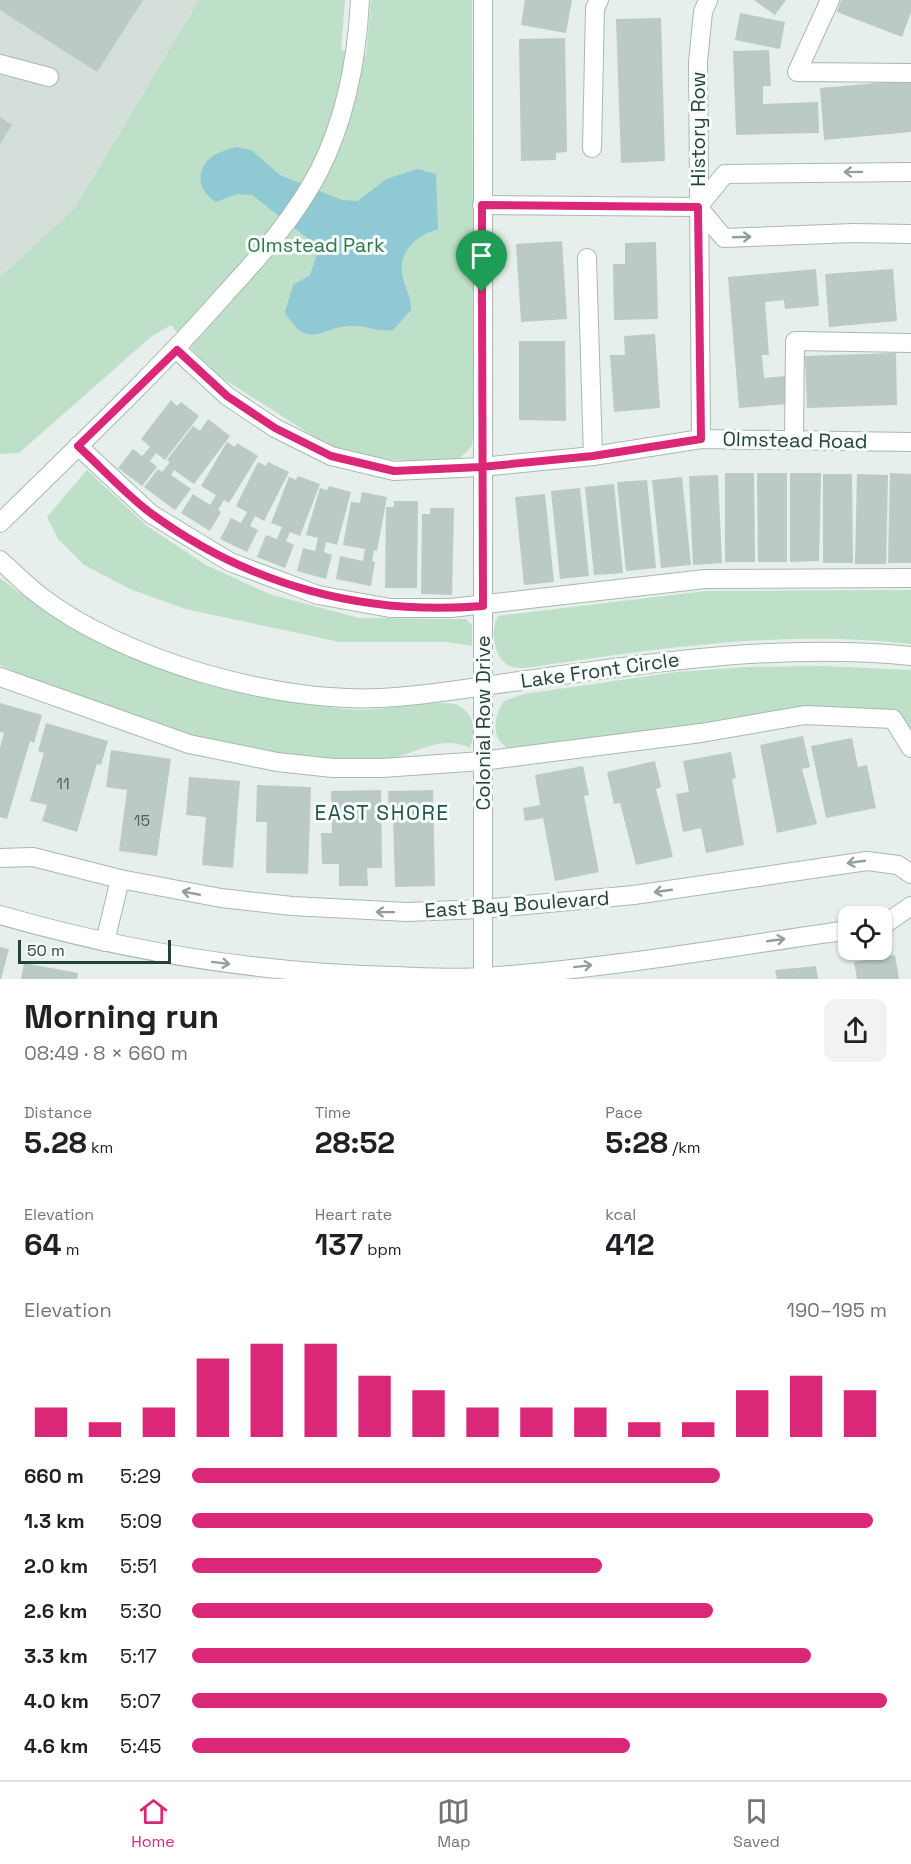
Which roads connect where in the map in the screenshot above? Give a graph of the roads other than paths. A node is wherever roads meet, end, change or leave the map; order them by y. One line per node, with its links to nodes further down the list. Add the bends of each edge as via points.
1 (360, 0): 16 (street, via 357,52 344,106 320,169 278,235)
2 (483, 0): 11 (street, Colonial Row Drive)
3 (599, 0): 9 (street, via 595,8)
4 (708, 0): 12 (street, History Row, via 703,12 698,62)
5 (830, 0): 7 (street, via 797,72)
6 (0, 64): 8 (street)
7 (911, 73)
8 (49, 77)
9 (592, 148)
10 (911, 172): 12 (street, one-way to 12, via 725,174)
11 (482, 205): 12 (street); 22 (street, Colonial Row Drive)
12 (698, 207): 13 (street, one-way to 13, via 724,238); 17 (street, History Row)
13 (911, 234)
14 (587, 258): 21 (street)
15 (911, 343): 18 (street, via 795,341)
16 (177, 350): 20 (street); 22 (street, Olmstead Road, via 227,396 275,428 331,456 394,471)
17 (701, 439): 18 (street, Olmstead Road); 21 (street, Olmstead Road)
18 (794, 439): 19 (street, Olmstead Road)
19 (911, 442)
20 (78, 446): 23 (street); 26 (street, via 151,514 230,562 318,595 390,608)
21 (593, 456): 22 (street, Olmstead Road)
22 (481, 467): 26 (street, Colonial Row Drive)
23 (0, 523)
24 (0, 560): 29 (street, Lake Front Circle, via 40,596 91,627 150,655 229,681 309,695 380,698)
25 (911, 578): 26 (street, via 705,579)
26 (483, 606): 29 (street, Colonial Row Drive)
27 (911, 656): 29 (street, Lake Front Circle, via 822,651 749,653 681,658)
28 (0, 677): 31 (street, via 189,744 277,762 371,768)
29 (484, 686): 31 (street, Colonial Row Drive)
30 (911, 747): 31 (street, via 893,719 805,714 701,733)
31 (482, 761): 36 (street, Colonial Row Drive)
32 (0, 858): 34 (street, East Bay Boulevard, via 33,857)
33 (911, 874): 36 (street, East Bay Boulevard, one-way to 36, via 898,865 867,861 634,895)
34 (120, 879): 36 (street, East Bay Boulevard, one-way to 34, via 389,912 292,906 221,898); 40 (street)
35 (911, 906): 38 (street)
36 (482, 909): 41 (street, Colonial Row Drive)
37 (0, 915): 40 (street)
38 (892, 919)
39 (838, 931): 41 (street, one-way to 39)
40 (105, 942): 41 (street, one-way to 41, via 256,967 356,975)
41 (483, 978)

